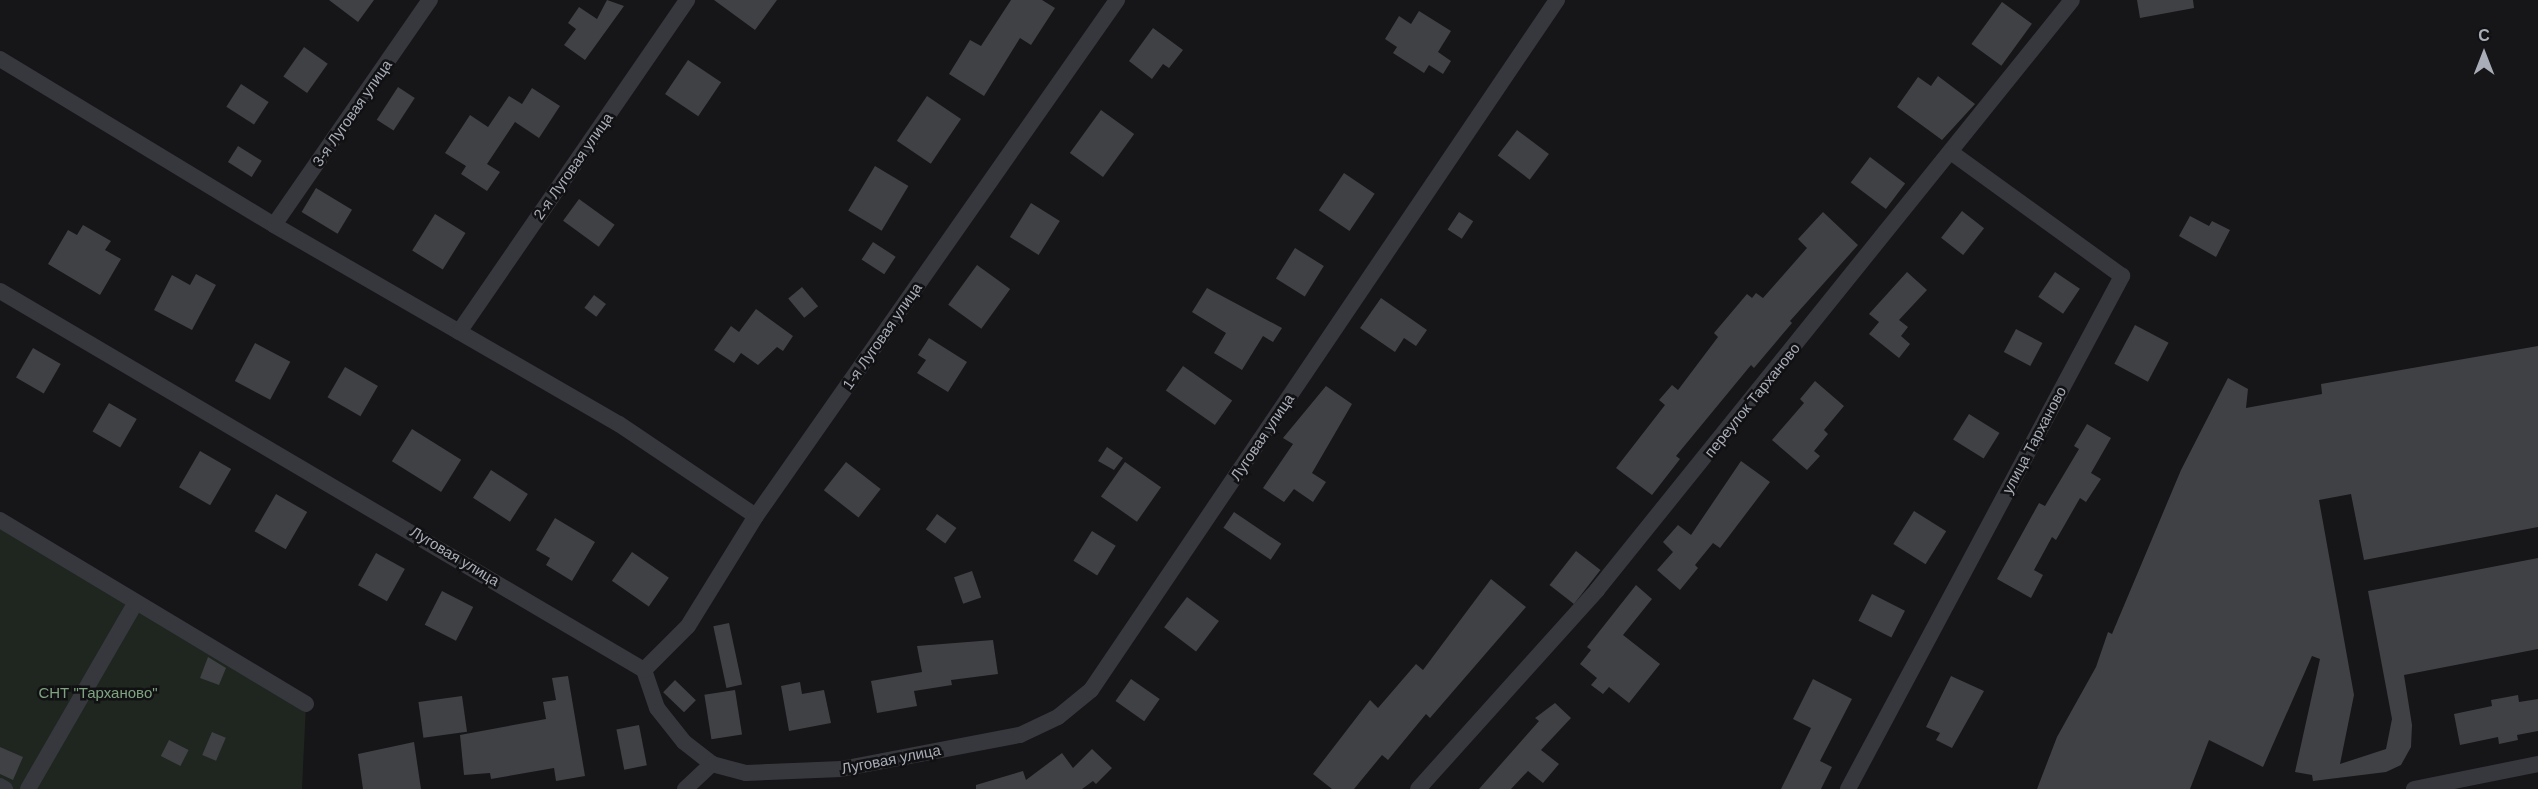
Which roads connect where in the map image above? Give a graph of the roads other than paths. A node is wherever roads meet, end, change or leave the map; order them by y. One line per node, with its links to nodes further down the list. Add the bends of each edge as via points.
1 (430, 0): 8 (street, 3-я Луговая улица)
2 (687, 0): 10 (street, 2-я Луговая улица)
3 (1117, 0): 11 (street, 1-я Луговая улица)
4 (1557, 0): 16 (street, Луговая улица, via 1098,680 1076,706 1020,735 841,770 746,773)
5 (2072, 0): 7 (street, переулок Тарханово)
6 (0, 59): 8 (street)
7 (1952, 153): 22 (street, переулок Тарханово, via 1597,590); 23 (street, улица Тарханово, via 2122,276)
8 (274, 225): 10 (street)
9 (0, 291): 14 (street, Луговая улица)
10 (459, 332): 11 (street, via 620,424)
11 (756, 516): 14 (street, 1-я Луговая улица, via 688,626)
12 (0, 520): 13 (street)
13 (135, 604): 15 (street); 20 (street)
14 (644, 670): 16 (street, Луговая улица, via 657,708 684,742)
15 (306, 704)
16 (712, 764): 21 (street)
17 (2538, 765): 24 (street)
18 (0, 786): 19 (street)
19 (5, 789)
20 (28, 789)
21 (685, 789)
22 (1419, 789)
23 (1848, 789)
24 (2414, 789)

